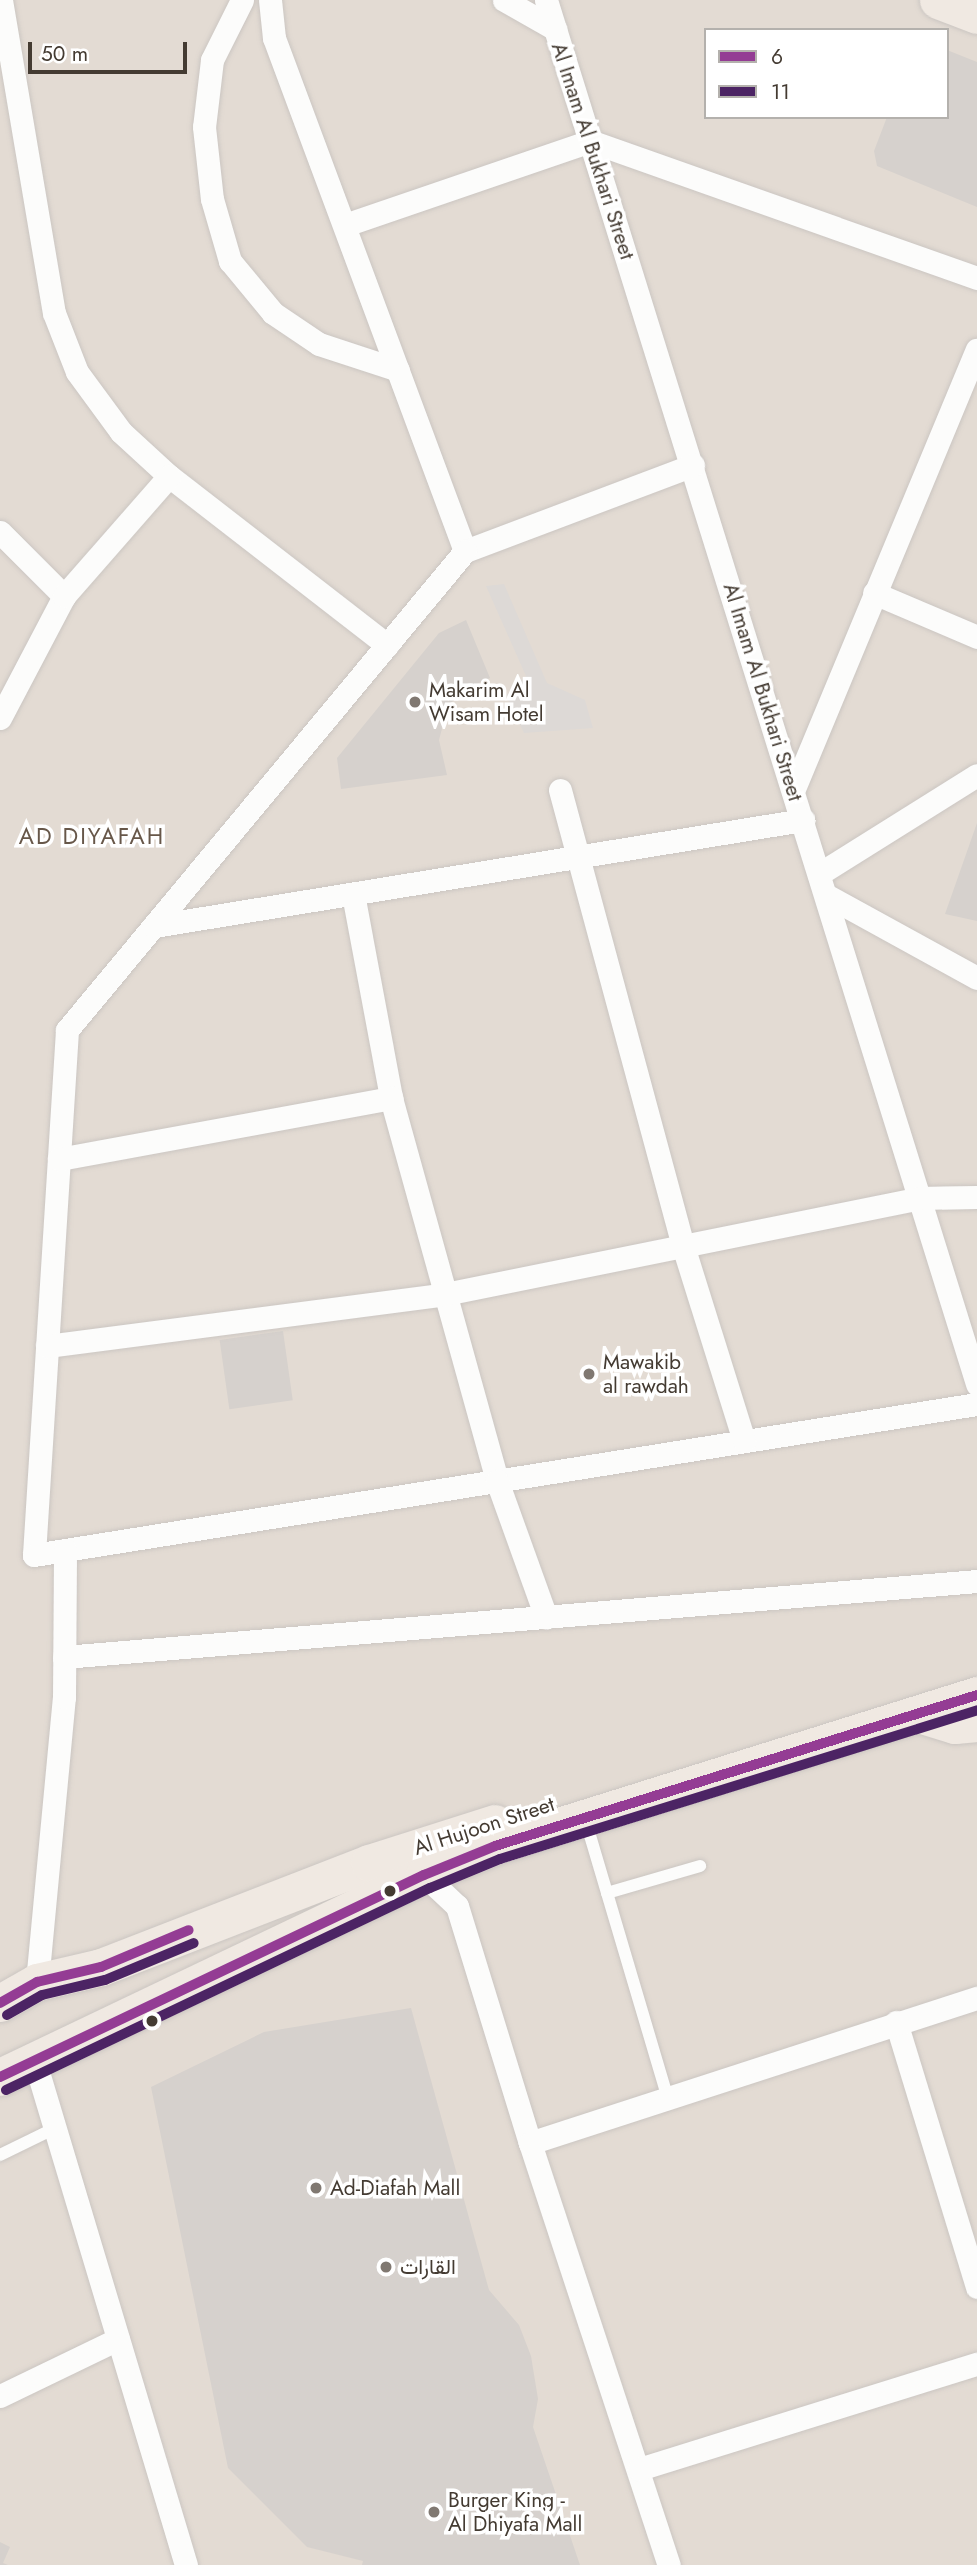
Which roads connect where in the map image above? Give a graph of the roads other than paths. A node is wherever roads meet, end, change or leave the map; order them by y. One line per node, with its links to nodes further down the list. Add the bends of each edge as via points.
1 (1, 0): 15 (street, via 54,313 77,372 121,432)
2 (242, 0): 13 (street, via 212,60 204,127 212,199 230,261 273,313 319,344)
3 (270, 0): 10 (street, via 274,38)
4 (504, 0): 8 (street)
5 (546, 0): 8 (street, Al Imam Al Bukhari Street)
6 (938, 0): 7 (main road)
7 (977, 15)
8 (555, 29): 9 (street, Al Imam Al Bukhari Street)
9 (590, 141): 10 (street); 11 (street); 14 (street, Al Imam Al Bukhari Street)
10 (345, 225): 13 (street)
11 (977, 278)
12 (977, 349): 18 (street)
13 (398, 370): 17 (street)
14 (693, 465): 17 (street); 25 (street, Al Imam Al Bukhari Street)
15 (169, 476): 19 (street); 21 (street)
16 (0, 532): 19 (street)
17 (465, 551): 21 (street)
18 (874, 593): 20 (street); 25 (street)
19 (65, 596): 22 (street)
20 (977, 637)
21 (387, 645): 30 (street)
22 (0, 718)
23 (977, 775): 28 (street)
24 (559, 790): 27 (street)
25 (793, 791): 26 (street, Al Imam Al Bukhari Street)
26 (803, 820): 27 (street); 28 (street, Al Imam Al Bukhari Street)
27 (576, 856): 29 (street); 36 (street)
28 (822, 885): 31 (street); 35 (street, Al Imam Al Bukhari Street)
29 (353, 894): 30 (street); 32 (street)
30 (154, 926): 33 (street, via 67,1030)
31 (977, 978)
32 (391, 1098): 33 (street); 37 (street)
33 (59, 1159): 38 (street)
34 (977, 1197): 35 (street)
35 (919, 1198): 36 (street); 39 (street, Al Imam Al Bukhari Street)
36 (684, 1246): 37 (street); 41 (street)
37 (445, 1294): 38 (street); 42 (street)
38 (47, 1346): 43 (street, via 34,1555)
39 (977, 1384)
40 (977, 1404): 41 (street)
41 (744, 1441): 42 (street)
42 (497, 1480): 43 (street); 45 (street)
43 (65, 1550): 46 (street)
44 (977, 1581): 45 (street)
45 (546, 1617): 46 (street)
46 (64, 1657): 56 (street)
47 (977, 1671): 55 (main road, Al Hujoon Street, via 369,1863)
48 (977, 1695): 49 (main road, Al Hujoon Street)
49 (921, 1714): 50 (main road, via 955,1725); 51 (main road, Al Hujoon Street)
50 (977, 1723)
51 (585, 1818): 53 (main road, Al Hujoon Street, via 495,1846); 54 (lane)
52 (700, 1866): 54 (lane)
53 (424, 1875): 61 (main road, Al Hujoon Street); 65 (street, via 457,1906)
54 (607, 1893): 63 (lane)
55 (101, 1967): 56 (main road, Al Hujoon Street); 60 (main road, via 77,1986)
56 (37, 1982): 58 (main road, Al Hujoon Street)
57 (977, 1998): 59 (street)
58 (0, 2003)
59 (896, 2022): 63 (street); 67 (street)
60 (0, 2023)
61 (35, 2062): 62 (main road, Al Hujoon Street); 64 (street)
62 (0, 2077)
63 (668, 2098): 65 (street)
64 (55, 2128): 66 (lane); 68 (street)
65 (530, 2143): 71 (street)
66 (0, 2155)
67 (977, 2287)
68 (118, 2339): 70 (street); 72 (street)
69 (977, 2364): 71 (street)
70 (0, 2396)
71 (639, 2469): 73 (street)
72 (186, 2565)
73 (669, 2565)

